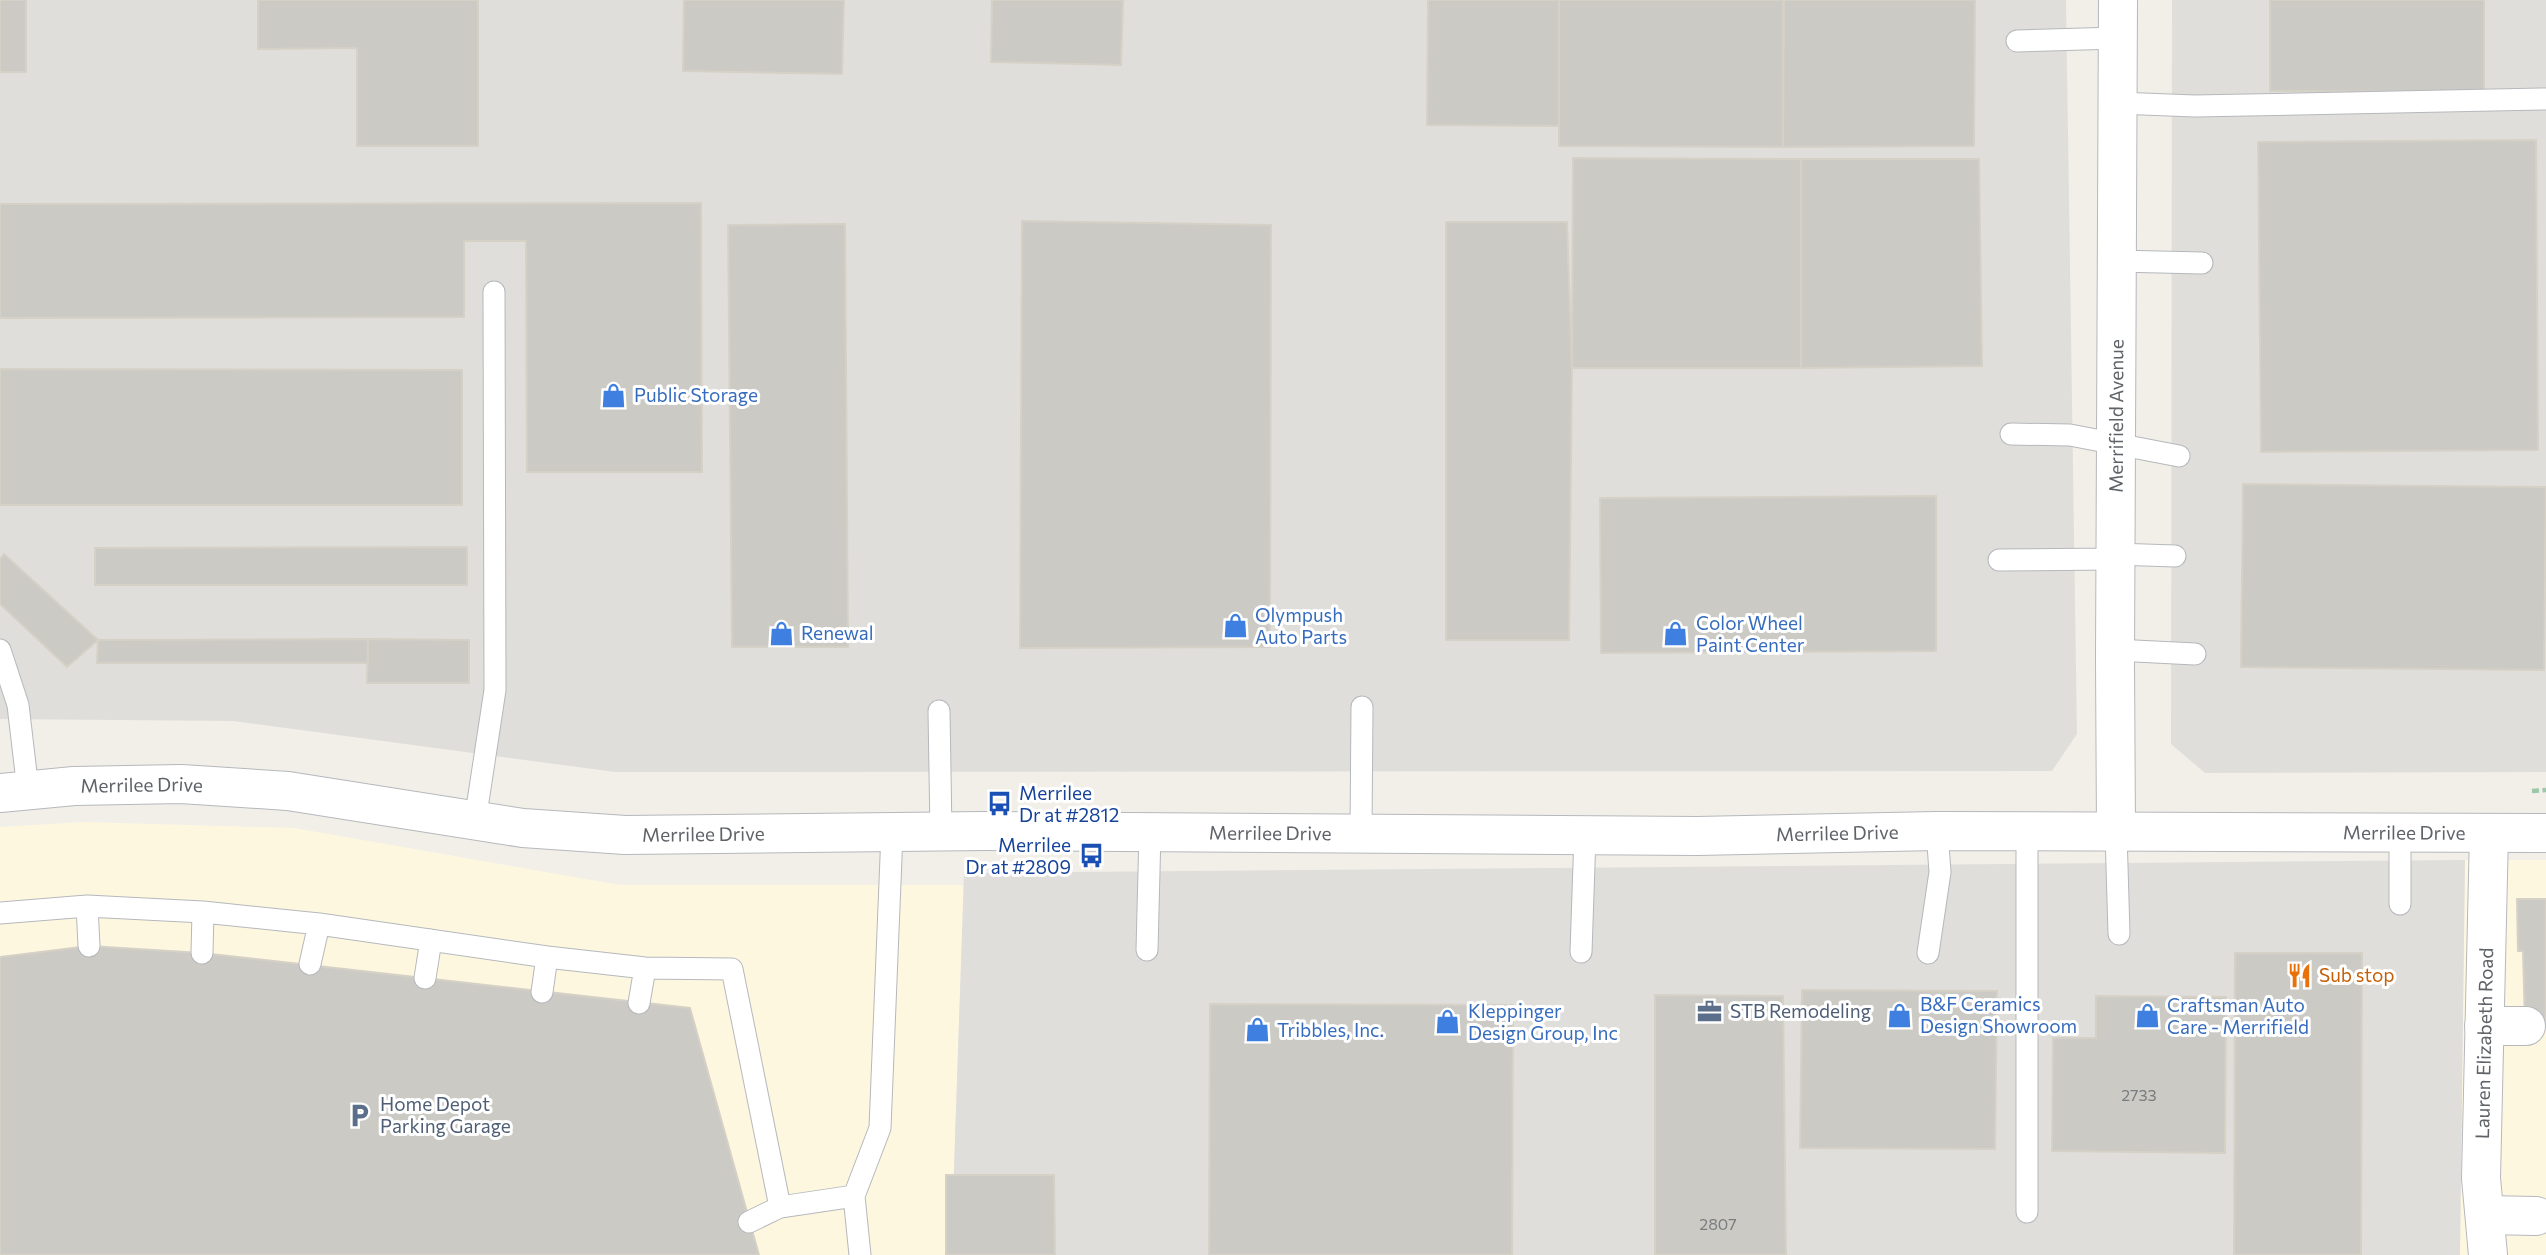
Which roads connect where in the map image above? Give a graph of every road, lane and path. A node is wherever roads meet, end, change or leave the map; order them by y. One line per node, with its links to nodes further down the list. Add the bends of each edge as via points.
1 (2118, 0): 2 (street, Merrifield Avenue)
2 (2118, 38): 3 (lane); 5 (street, Merrifield Avenue)
3 (2017, 41)
4 (2546, 99): 5 (lane, via 2195,106)
5 (2118, 103): 6 (street, Merrifield Avenue)
6 (2117, 261): 7 (lane); 10 (street, Merrifield Avenue)
7 (2202, 263)
8 (494, 292): 21 (lane, via 495,690)
9 (2011, 434): 10 (lane, via 2070,435)
10 (2115, 443): 11 (lane); 13 (street, Merrifield Avenue)
11 (2179, 456)
12 (2175, 556): 13 (lane)
13 (2115, 557): 14 (lane); 16 (street, Merrifield Avenue)
14 (1999, 561)
15 (0, 650): 20 (lane, via 18,705)
16 (2115, 650): 17 (lane); 26 (street, Merrifield Avenue)
17 (2195, 654)
18 (1362, 707): 31 (lane)
19 (939, 711): 23 (lane)
20 (14, 792): 21 (street, Merrilee Drive, via 74,786 288,791)
21 (475, 821): 30 (street, Merrilee Drive, via 625,835)
22 (1937, 831): 25 (street, Merrilee Drive); 32 (street, Merrilee Drive); 44 (lane, via 1940,872)
23 (941, 832): 24 (street, Merrilee Drive); 30 (street, Merrilee Drive)
24 (1150, 832): 31 (street, Merrilee Drive); 41 (lane)
25 (2026, 832): 26 (street, Merrilee Drive); 55 (lane)
26 (2116, 832): 27 (street, Merrilee Drive); 38 (lane)
27 (2400, 832): 28 (street, Merrilee Drive); 33 (lane)
28 (2489, 832): 29 (street, Merrilee Drive); 51 (street, Lauren Elizabeth Road)
29 (2546, 832)
30 (892, 833): 53 (lane, via 880,1128)
31 (1361, 834): 32 (street, Merrilee Drive)
32 (1585, 835): 42 (lane)
33 (2400, 904)
34 (87, 906): 35 (lane); 36 (lane); 40 (lane)
35 (203, 912): 37 (lane); 43 (lane)
36 (0, 913)
37 (319, 924): 39 (lane); 46 (lane)
38 (2119, 934)
39 (431, 940): 45 (lane); 48 (lane)
40 (89, 946)
41 (1147, 950)
42 (1581, 952)
43 (202, 953)
44 (1928, 953)
45 (547, 957): 47 (lane); 49 (lane)
46 (310, 964)
47 (645, 968): 50 (lane); 54 (lane, via 732,969)
48 (425, 978)
49 (542, 992)
50 (639, 1003)
51 (2484, 1026): 52 (street); 56 (street, Lauren Elizabeth Road)
52 (2526, 1026)
53 (854, 1196): 54 (lane); 59 (lane)
54 (780, 1207): 58 (lane)
55 (2027, 1212)
56 (2484, 1215): 57 (street); 60 (street, Lauren Elizabeth Road)
57 (2536, 1216)
58 (749, 1222)
59 (860, 1255)
60 (2488, 1255)

